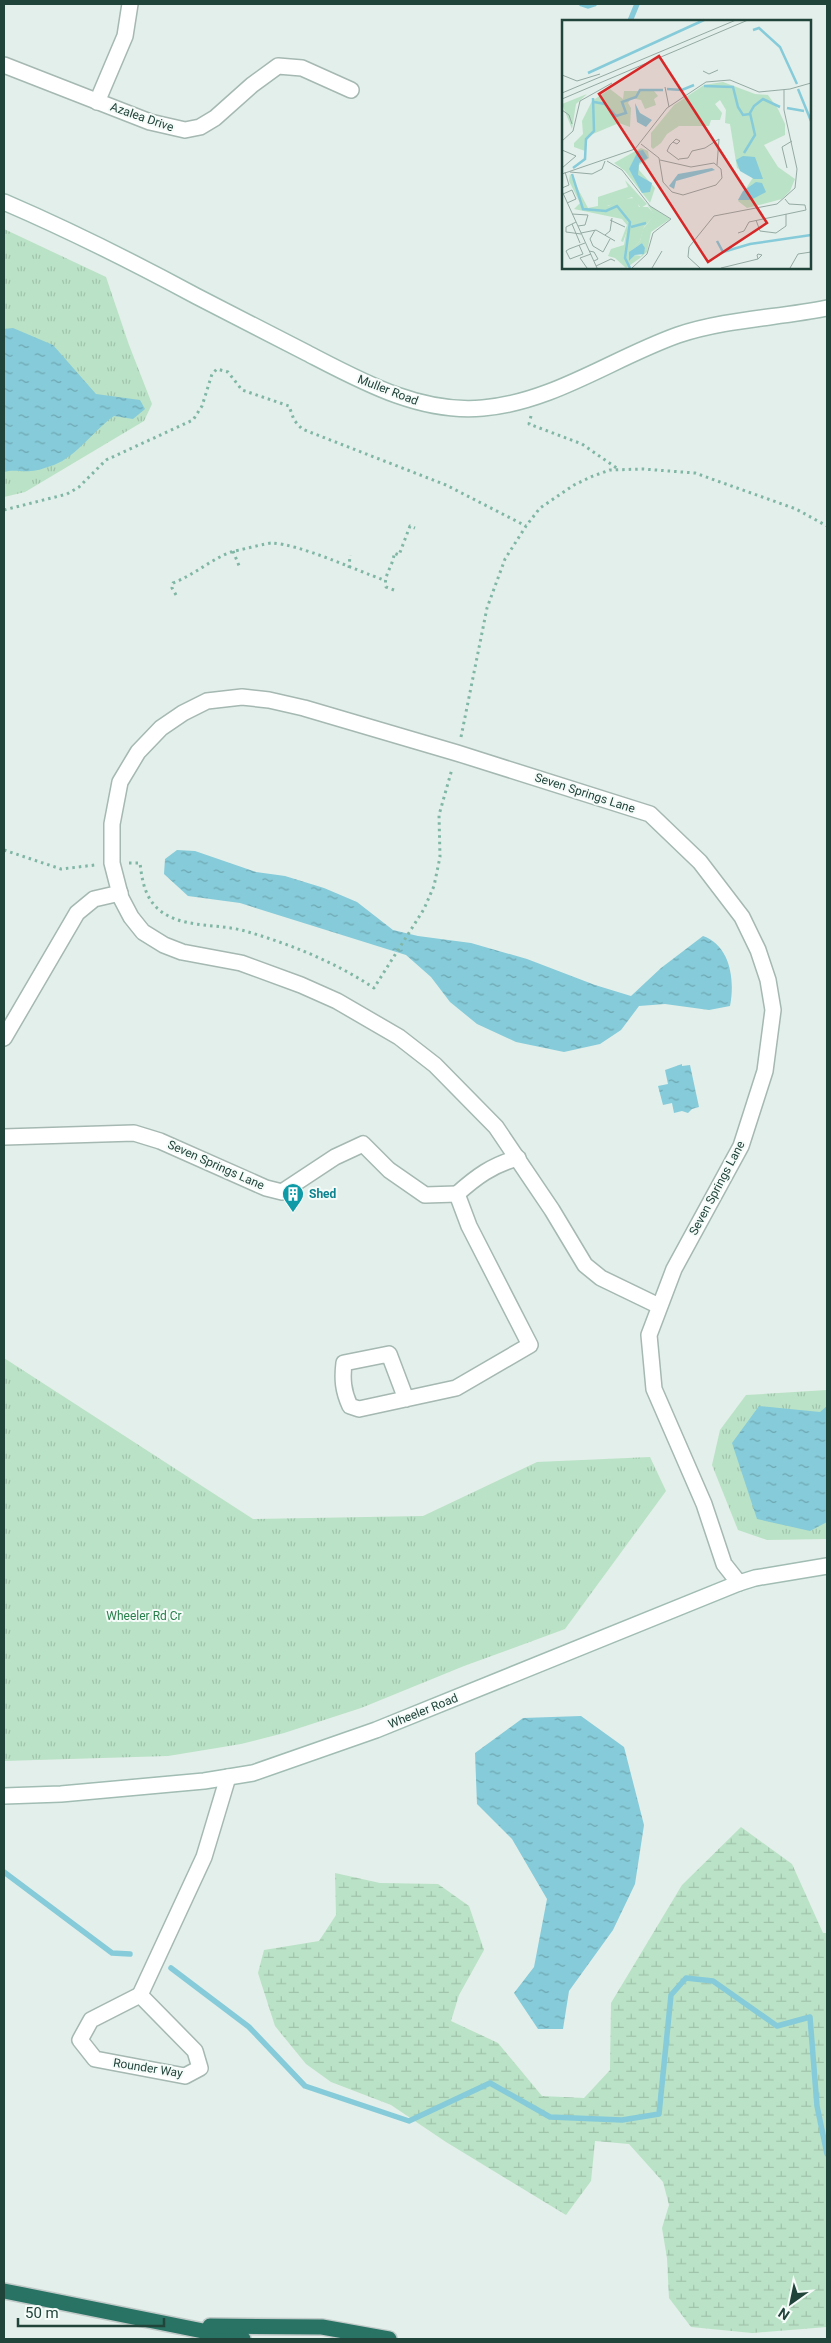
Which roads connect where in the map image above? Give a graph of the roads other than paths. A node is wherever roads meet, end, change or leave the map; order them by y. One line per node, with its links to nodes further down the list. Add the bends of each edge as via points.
1 (130, 4): 4 (street, via 125,36)
2 (4, 65): 4 (street, Azalea Drive)
3 (351, 90): 4 (street, Azalea Drive, via 302,68 278,66 215,118 200,127 185,130 159,125)
4 (97, 102)
5 (4, 202): 6 (street, Muller Road, via 109,250 348,374 401,397 458,409 492,407 536,397 694,330)
6 (827, 308)
7 (120, 893): 8 (street, via 94,899 77,912); 10 (street, Seven Springs Lane, via 131,917 143,932 164,945 241,964 301,985 337,1001 399,1037 467,1096 496,1126); 12 (street, Seven Springs Lane, via 112,863 111,842 120,782 138,752 161,728 207,702 242,697 304,708 650,814 700,862 742,917 768,980 773,1010 765,1071 741,1146 674,1269)
8 (4, 1038)
9 (4, 1137): 11 (street, Seven Springs Lane, via 134,1133 282,1192 335,1157 363,1144 389,1170 424,1195)
10 (518, 1158): 11 (street, via 496,1164); 12 (street, Seven Springs Lane, via 585,1265 601,1278)
11 (457, 1194): 13 (street, via 469,1226 530,1345 456,1388)
12 (659, 1306): 15 (street, Seven Springs Lane, via 649,1335 654,1389 704,1504 724,1564)
13 (406, 1399): 13 (street, via 359,1409 350,1406 342,1376 344,1363 389,1354)
14 (827, 1566): 15 (street, Wheeler Road)
15 (739, 1583): 16 (street, Wheeler Road, via 376,1730 252,1773)
16 (228, 1777): 17 (street, Wheeler Road, via 61,1794); 18 (street, via 204,1857)
17 (4, 1796)
18 (140, 1995): 18 (street, Rounder Way, via 92,2020 80,2040 95,2059 185,2076 200,2068 195,2051)
19 (4, 2291): 20 (highway)
20 (172, 2325): 21 (highway); 22 (highway, via 322,2327)
21 (243, 2339)
22 (389, 2339)

